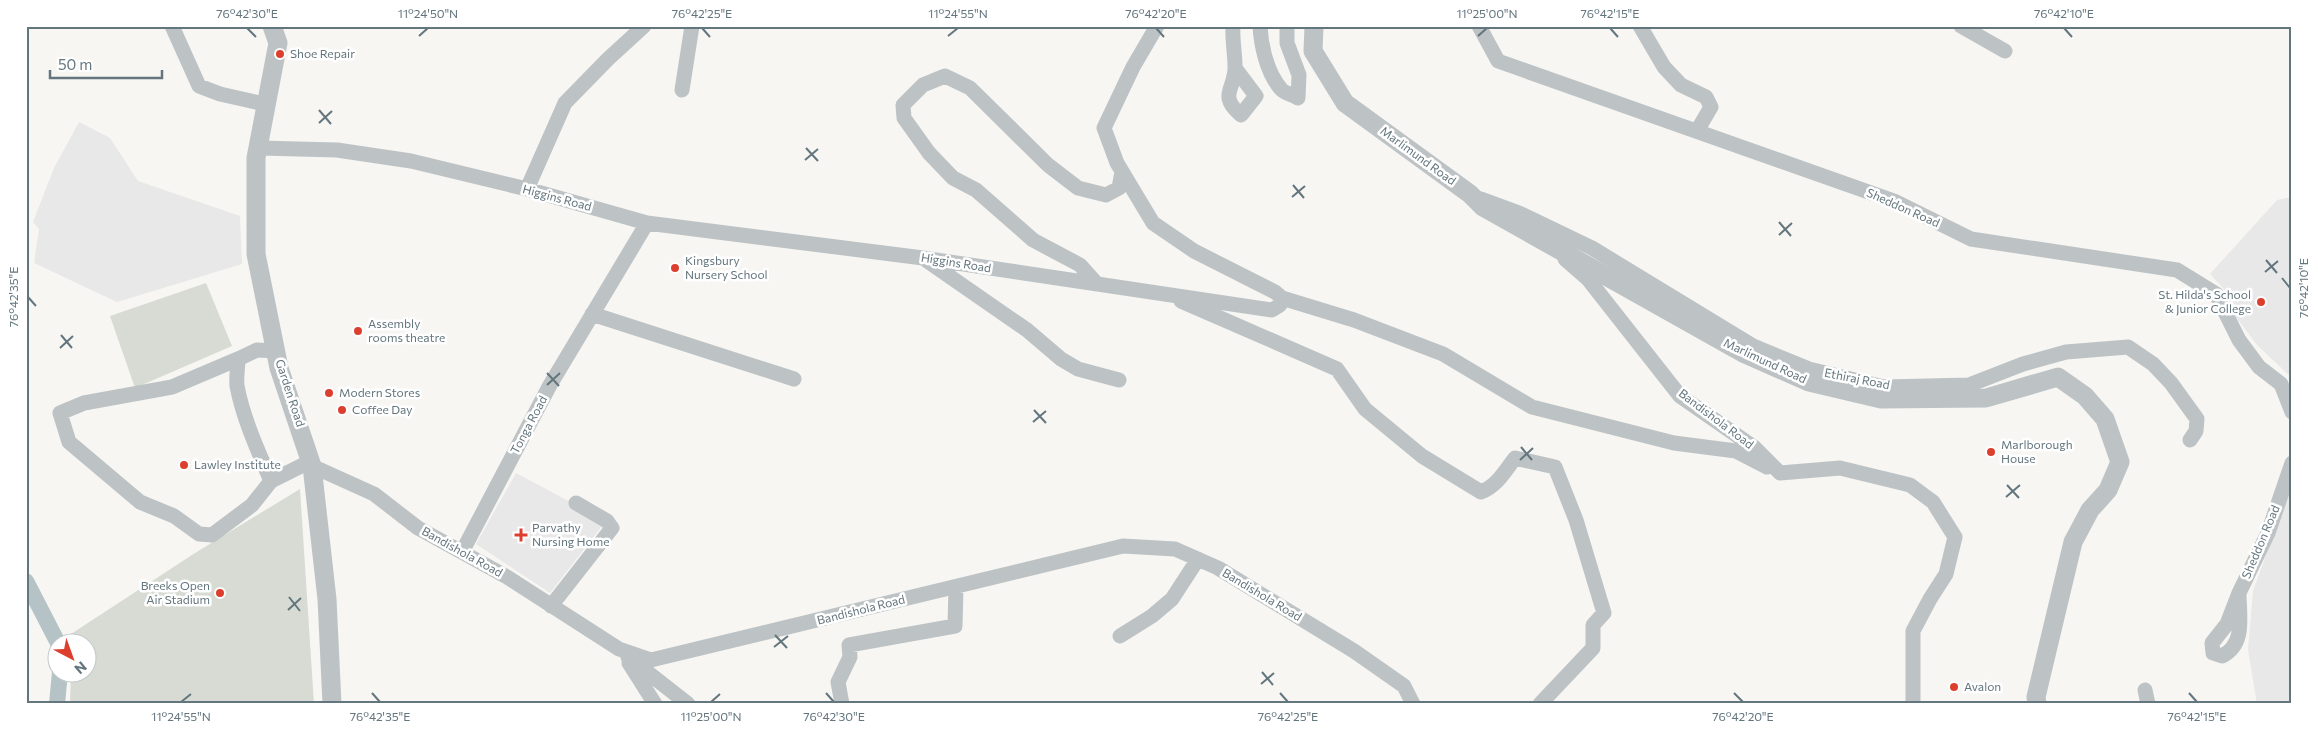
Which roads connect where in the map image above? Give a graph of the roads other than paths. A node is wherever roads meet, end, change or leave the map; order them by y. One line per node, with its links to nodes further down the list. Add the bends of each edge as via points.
1 (172, 26): 17 (street, via 199,86)
2 (288, 26): 13 (street, Garden Road)
3 (644, 26): 21 (street, via 565,103)
4 (692, 26): 16 (street)
5 (1157, 26): 20 (street, via 1104,128)
6 (1233, 26): 15 (street)
7 (1260, 26): 8 (street, via 1261,44 1272,74 1281,90 1298,98 1299,75 1287,43)
8 (1287, 26)
9 (1314, 26): 22 (street, Marlimund Road, via 1313,51 1344,103)
10 (1479, 26): 18 (street, Sheddon Road, via 1498,61)
11 (1640, 26): 18 (street, via 1664,67 1681,85 1706,97 1711,107)
12 (1961, 26): 14 (street)
13 (275, 34): 17 (street, Garden Road)
14 (2005, 51)
15 (1235, 68)
16 (682, 90)
17 (264, 104): 19 (street, Garden Road)
18 (1697, 131): 34 (street, Sheddon Road, via 1894,201 1971,239 2177,270 2216,294 2239,340 2260,367 2281,384)
19 (259, 148): 21 (street, Higgins Road, via 337,150 411,161); 30 (street, Garden Road, via 256,158 256,254)
20 (1122, 172): 26 (street, via 1119,188 1106,195 1078,188 1048,165 970,88 945,76 923,85 903,105 904,118 929,153 953,178 976,190 1033,240 1080,265); 28 (street, via 1153,223 1194,251)
21 (527, 189): 23 (street, Higgins Road)
22 (1470, 194): 24 (street, Marlimund Road, via 1483,207); 35 (street, Ethiraj Road, via 1592,248 1753,346 1809,369 1875,385 1969,385 2066,352 2128,347 2153,364 2171,383 2197,420 2196,431)
23 (646, 223): 25 (street, Higgins Road); 29 (street, Tonga Road)
24 (1542, 238): 38 (street, Bandishola Road, via 1588,279 1680,396 1755,448); 55 (street, Marlimund Road, via 1744,353 1809,382 1881,399 1986,398 2058,378 2085,396 2105,419 2120,462 2108,490 2090,510 2073,542)
25 (923, 258): 26 (street, Higgins Road); 33 (street, via 1026,330 1061,359 1078,368)
26 (1097, 284): 27 (street, Higgins Road)
27 (1166, 294): 28 (street, Higgins Road, via 1272,310 1280,305); 53 (street, via 1230,325 1337,369 1365,409 1422,456 1481,492 1498,481 1515,458 1555,467 1576,520 1604,613 1592,625 1593,648)
28 (1282, 298): 38 (street, via 1354,320 1443,354 1532,408 1674,443 1736,451)
29 (592, 314): 32 (street); 41 (street, Tonga Road, via 550,385)
30 (277, 351): 31 (street, via 256,350); 37 (street, Garden Road, via 279,368)
31 (238, 359): 39 (street, via 237,384 257,450); 39 (street, via 172,388 84,403 60,413 68,442 140,502 174,516 199,534 212,535 252,506)
32 (794, 379)
33 (1119, 380)
34 (2292, 412)
35 (2190, 440)
36 (2292, 463): 44 (street, Sheddon Road, via 2268,533)
37 (311, 464): 39 (street); 41 (street, Bandishola Road, via 374,494 418,528); 48 (street, Garden Road, via 327,599)
38 (1780, 473): 54 (street, via 1840,468 1910,485 1933,502 1955,537 1946,574 1913,631)
39 (271, 481)
40 (576, 503): 45 (street, via 607,521 612,528)
41 (462, 552): 45 (street, Bandishola Road)
42 (1198, 559): 43 (street, Bandishola Road, via 1175,549 1123,546); 46 (street, via 1172,599); 52 (street, Bandishola Road, via 1354,651 1404,686)
43 (956, 587): 47 (street, Bandishola Road, via 651,660); 51 (street, via 955,626 849,645 850,657 838,682)
44 (2239, 593)
45 (551, 606): 47 (street, Bandishola Road)
46 (1120, 636)
47 (619, 649): 49 (street); 50 (street)
48 (332, 704)
49 (655, 704)
50 (688, 704)
51 (842, 704)
52 (1412, 704)
53 (1540, 704)
54 (1914, 704)
55 (2037, 704)

